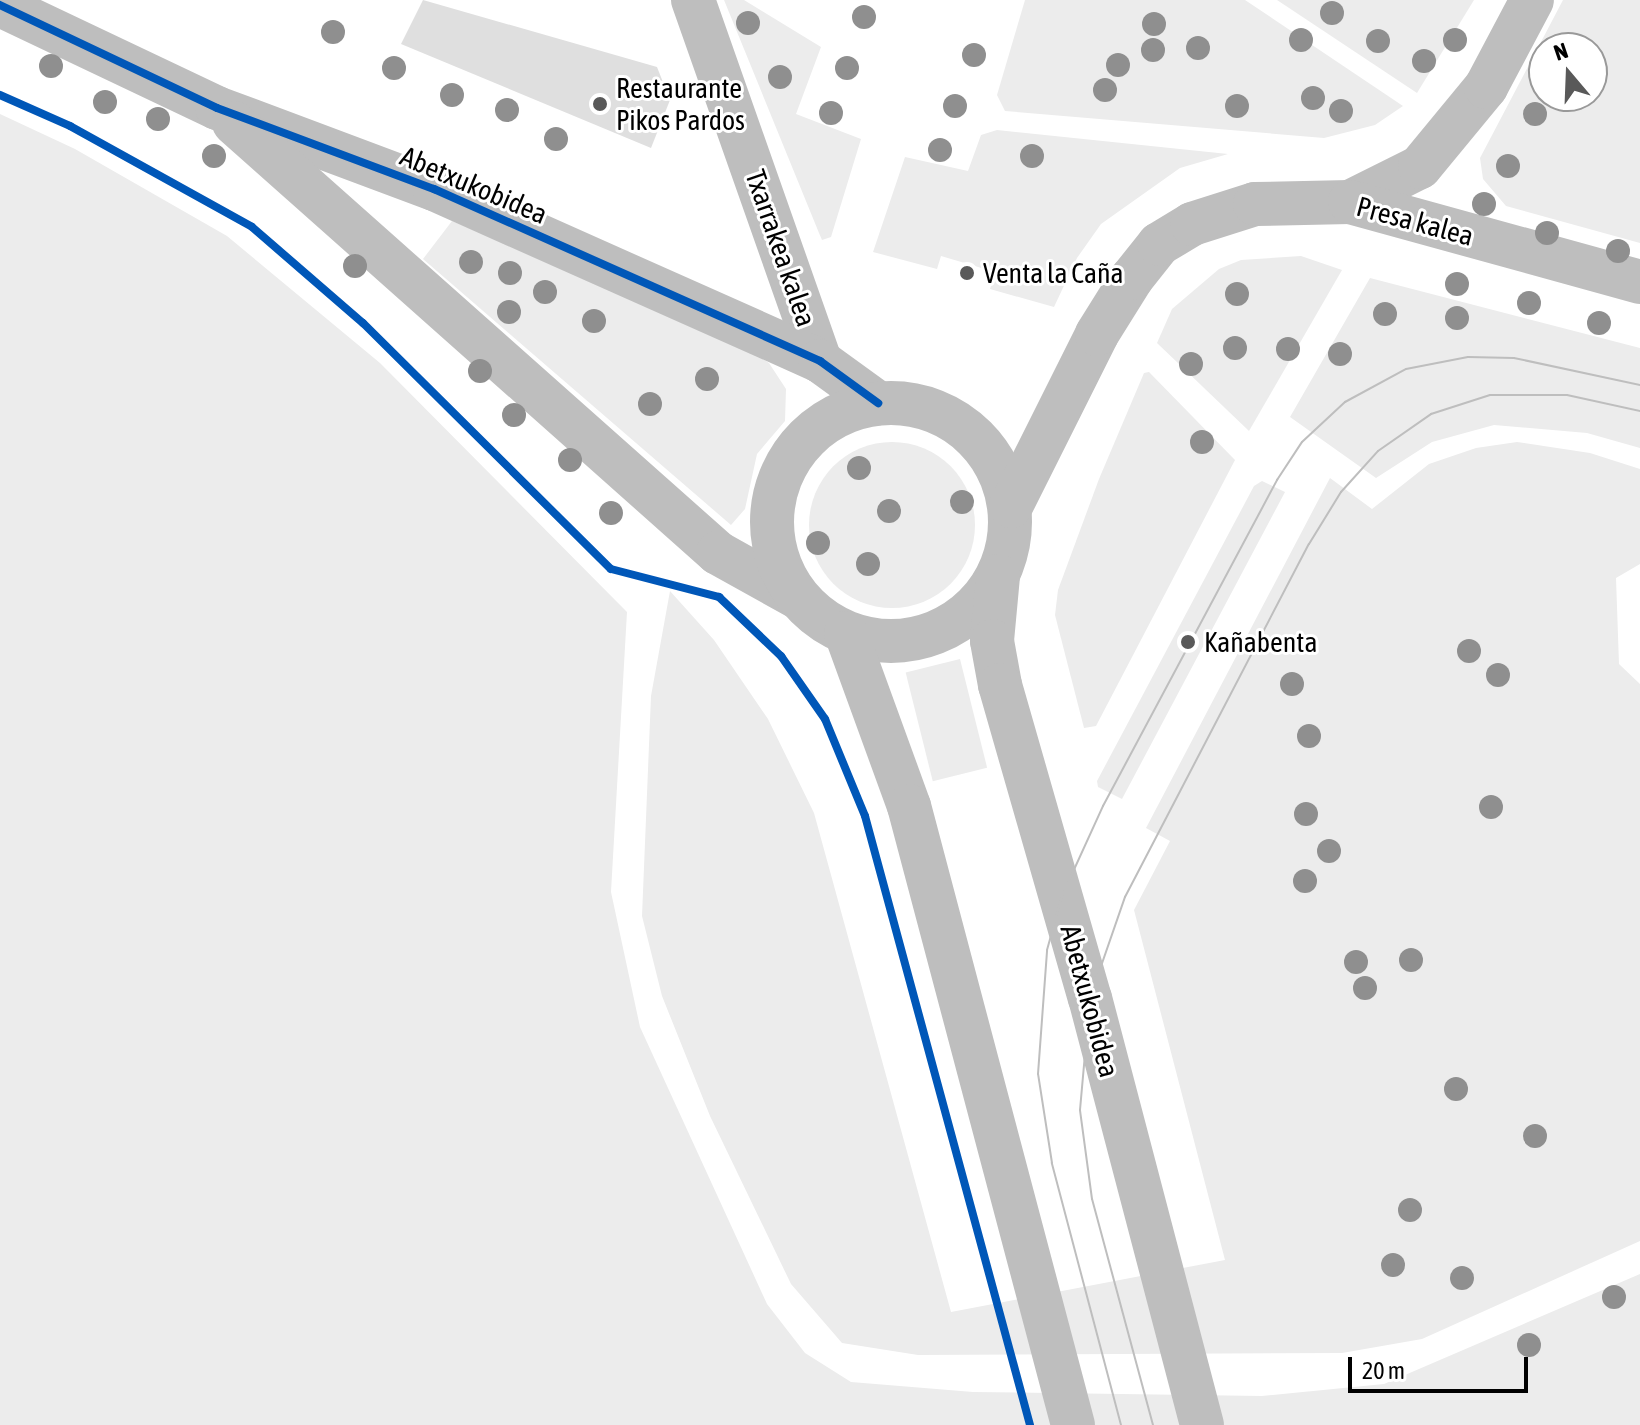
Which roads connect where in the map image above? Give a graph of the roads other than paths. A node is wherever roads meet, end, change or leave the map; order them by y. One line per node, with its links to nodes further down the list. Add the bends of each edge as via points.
1 (693, 0): 7 (street, Txarrakea kalea)
2 (1532, 0): 5 (street, via 1486,87 1420,167)
3 (0, 5): 4 (street, Abetxukobidea)
4 (217, 108): 7 (street, Abetxukobidea, via 434,189); 11 (street, Abetxukobidea, via 718,553)
5 (1350, 202): 6 (street, Presa kalea); 9 (street, Presa kalea, via 1255,204 1192,224 1159,244 1097,334)
6 (1640, 282)
7 (820, 361): 8 (street, Abetxukobidea)
8 (878, 403): 9 (street, via 932,408 957,421 979,439 998,466); 11 (street, via 825,422 793,454 781,475 771,523 774,547)
9 (1011, 506): 10 (street, via 1008,548)
10 (998, 576): 12 (street, via 979,604 936,633 878,641); 14 (street, Abetxukobidea, via 992,641 1000,685 1074,940)
11 (797, 597): 12 (street)
12 (846, 633): 13 (street, via 909,806)
13 (1073, 1425)
14 (1202, 1425)

